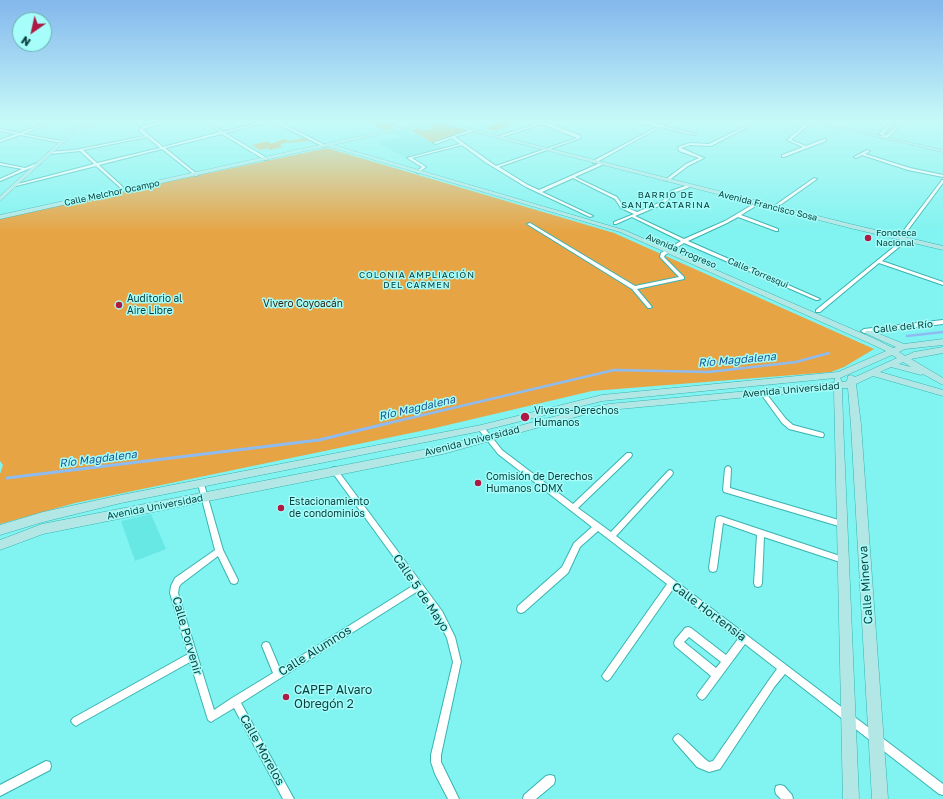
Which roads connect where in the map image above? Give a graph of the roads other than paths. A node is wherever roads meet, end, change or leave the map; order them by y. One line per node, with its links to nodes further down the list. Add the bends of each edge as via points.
1 (45, 157): 22 (street)
2 (89, 157): 19 (street)
3 (124, 157): 19 (street)
4 (175, 157): 24 (street)
5 (263, 157): 16 (street)
6 (274, 157): 16 (street, Calle Melchor Ocampo)
7 (369, 157): 23 (street)
8 (378, 157): 23 (street)
9 (412, 157): 23 (street, via 409,158 424,167)
10 (482, 157): 21 (street, Avenida Progreso)
11 (526, 157): 21 (street)
12 (576, 157): 17 (street, Avenida Francisco Sosa)
13 (603, 157): 17 (street)
14 (700, 157): 29 (street)
15 (872, 157): 25 (street)
16 (266, 159): 24 (street, Calle Melchor Ocampo)
17 (594, 162): 20 (street, Avenida Francisco Sosa)
18 (0, 164): 22 (street)
19 (96, 164): 31 (street); 33 (street)
20 (601, 164): 26 (street); 29 (street, Avenida Francisco Sosa)
21 (496, 167): 34 (street, Avenida Progreso)
22 (28, 170): 28 (street); 31 (street)
23 (420, 171): 41 (street)
24 (196, 174): 33 (street, Calle Melchor Ocampo)
25 (943, 176)
26 (573, 177): 34 (street); 38 (street, Calle Torresqui, via 616,198 622,207)
27 (815, 179): 37 (street)
28 (0, 180)
29 (667, 180): 32 (street, Avenida Francisco Sosa)
30 (943, 181): 45 (street, via 903,234)
31 (16, 184): 35 (street)
32 (689, 186): 36 (street, Avenida Francisco Sosa); 38 (street, via 672,192 667,200 660,204)
33 (124, 190): 40 (street, Calle Melchor Ocampo)
34 (539, 192): 41 (street, Avenida Progreso)
35 (0, 199)
36 (758, 203): 37 (street, Avenida Francisco Sosa); 39 (street)
37 (775, 207): 45 (street, Avenida Francisco Sosa)
38 (634, 214): 42 (street); 46 (street, Calle Torresqui)
39 (737, 216): 44 (street); 46 (street)
40 (0, 217)
41 (590, 218): 42 (street, Avenida Progreso); 48 (street, Avenida Progreso)
42 (615, 223): 48 (street, Avenida Progreso)
43 (529, 224): 52 (street)
44 (777, 230)
45 (902, 239): 47 (street, Avenida Francisco Sosa); 49 (street, via 902,242)
46 (684, 241): 48 (street); 53 (street, Calle Torresqui)
47 (943, 248)
48 (670, 249): 50 (street, Avenida Progreso); 52 (street, via 662,257 682,278)
49 (878, 261): 51 (street); 55 (street)
50 (727, 274): 55 (street, Avenida Progreso); 61 (street, Avenida Progreso)
51 (943, 284)
52 (634, 288): 54 (street)
53 (818, 299)
54 (650, 307)
55 (818, 311): 57 (street, Avenida Progreso)
56 (943, 322): 57 (street, Calle del Río)
57 (864, 331): 59 (street, Avenida Progreso)
58 (943, 342): 59 (street, Avenida Universidad)
59 (903, 347): 61 (street, Avenida Universidad); 62 (street, Avenida Progreso)
60 (943, 350): 62 (street, Avenida Universidad)
61 (892, 351): 63 (street, Avenida Progreso); 67 (street, Avenida Universidad)
62 (914, 355): 63 (street, Avenida Universidad)
63 (905, 359): 64 (street, Avenida Universidad); 66 (street, Avenida Progreso)
64 (890, 364): 65 (street, Avenida Universidad); 66 (street)
65 (873, 373): 67 (street, Avenida Universidad); 72 (street)
66 (930, 374): 68 (street); 70 (street, Avenida Progreso)
67 (851, 377): 69 (street, Avenida Universidad); 74 (street, Calle Minerva)
68 (943, 377)
69 (838, 380): 71 (street, Avenida Universidad); 73 (street, Calle Minerva); 75 (street, Avenida Universidad, via 602,398)
70 (943, 382)
71 (763, 393): 76 (street, via 791,426); 77 (street, Avenida Universidad, via 609,407)
72 (943, 393)
73 (838, 421): 74 (street, via 847,419); 87 (street, Calle Minerva)
74 (856, 425): 114 (street, Calle Minerva)
75 (481, 428): 77 (street, Calle Hortensia); 82 (street, Avenida Universidad)
76 (821, 435)
77 (488, 438): 80 (street, Avenida Universidad, via 443,450); 86 (street, Calle Hortensia, via 500,452)
78 (629, 455): 86 (street)
79 (728, 469): 87 (street, via 726,490)
80 (334, 470): 84 (street, Avenida Universidad); 99 (street, Calle 5 de Mayo)
81 (670, 473): 91 (street)
82 (227, 479): 83 (street, Avenida Universidad); 84 (street)
83 (201, 484): 85 (street); 89 (street, Avenida Universidad, via 51,515)
84 (229, 492): 85 (street, Avenida Universidad)
85 (204, 498): 92 (street, Avenida Universidad, via 42,529); 93 (street)
86 (574, 507): 88 (street, Calle Hortensia)
87 (842, 524): 94 (street, Calle Minerva)
88 (598, 526): 91 (street, Calle Hortensia); 100 (street, via 577,545 565,570)
89 (0, 530)
90 (761, 533): 94 (street); 95 (street, via 720,520); 98 (street)
91 (612, 536): 97 (street, Calle Hortensia)
92 (0, 545)
93 (219, 551): 96 (street); 103 (street, Calle Porvenir, via 178,581 175,586 174,593)
94 (843, 560): 112 (street, Calle Minerva)
95 (713, 568)
96 (234, 580)
97 (672, 583): 101 (street, Calle Hortensia); 108 (street)
98 (758, 583)
99 (420, 586): 106 (street, Calle Alumnos); 122 (street, Calle 5 de Mayo, via 451,638 457,662 436,755 439,770)
100 (521, 609)
101 (744, 638): 104 (street); 105 (street, Calle Hortensia)
102 (266, 646): 106 (street)
103 (193, 656): 111 (street, Calle Porvenir); 113 (street)
104 (727, 662): 107 (street); 107 (street, via 688,631 678,643)
105 (784, 668): 112 (street, Calle Hortensia); 115 (street, via 716,765 709,767 701,763)
106 (278, 675): 110 (street, Calle Alumnos)
107 (717, 675): 109 (street)
108 (607, 676)
109 (702, 695)
110 (235, 702): 111 (street, Calle Alumnos); 121 (street, Calle Morelos)
111 (211, 716)
112 (849, 717): 114 (street, Calle Hortensia); 125 (street, Calle Minerva)
113 (76, 721)
114 (876, 738): 119 (street, Calle Hortensia); 126 (street, Calle Minerva)
115 (678, 739)
116 (46, 766): 120 (street)
117 (550, 780): 123 (street)
118 (780, 790): 124 (street)
119 (943, 790)
120 (0, 791)
121 (289, 799)
122 (454, 799)
123 (528, 799)
124 (788, 799)
125 (852, 799)
126 (880, 799)

